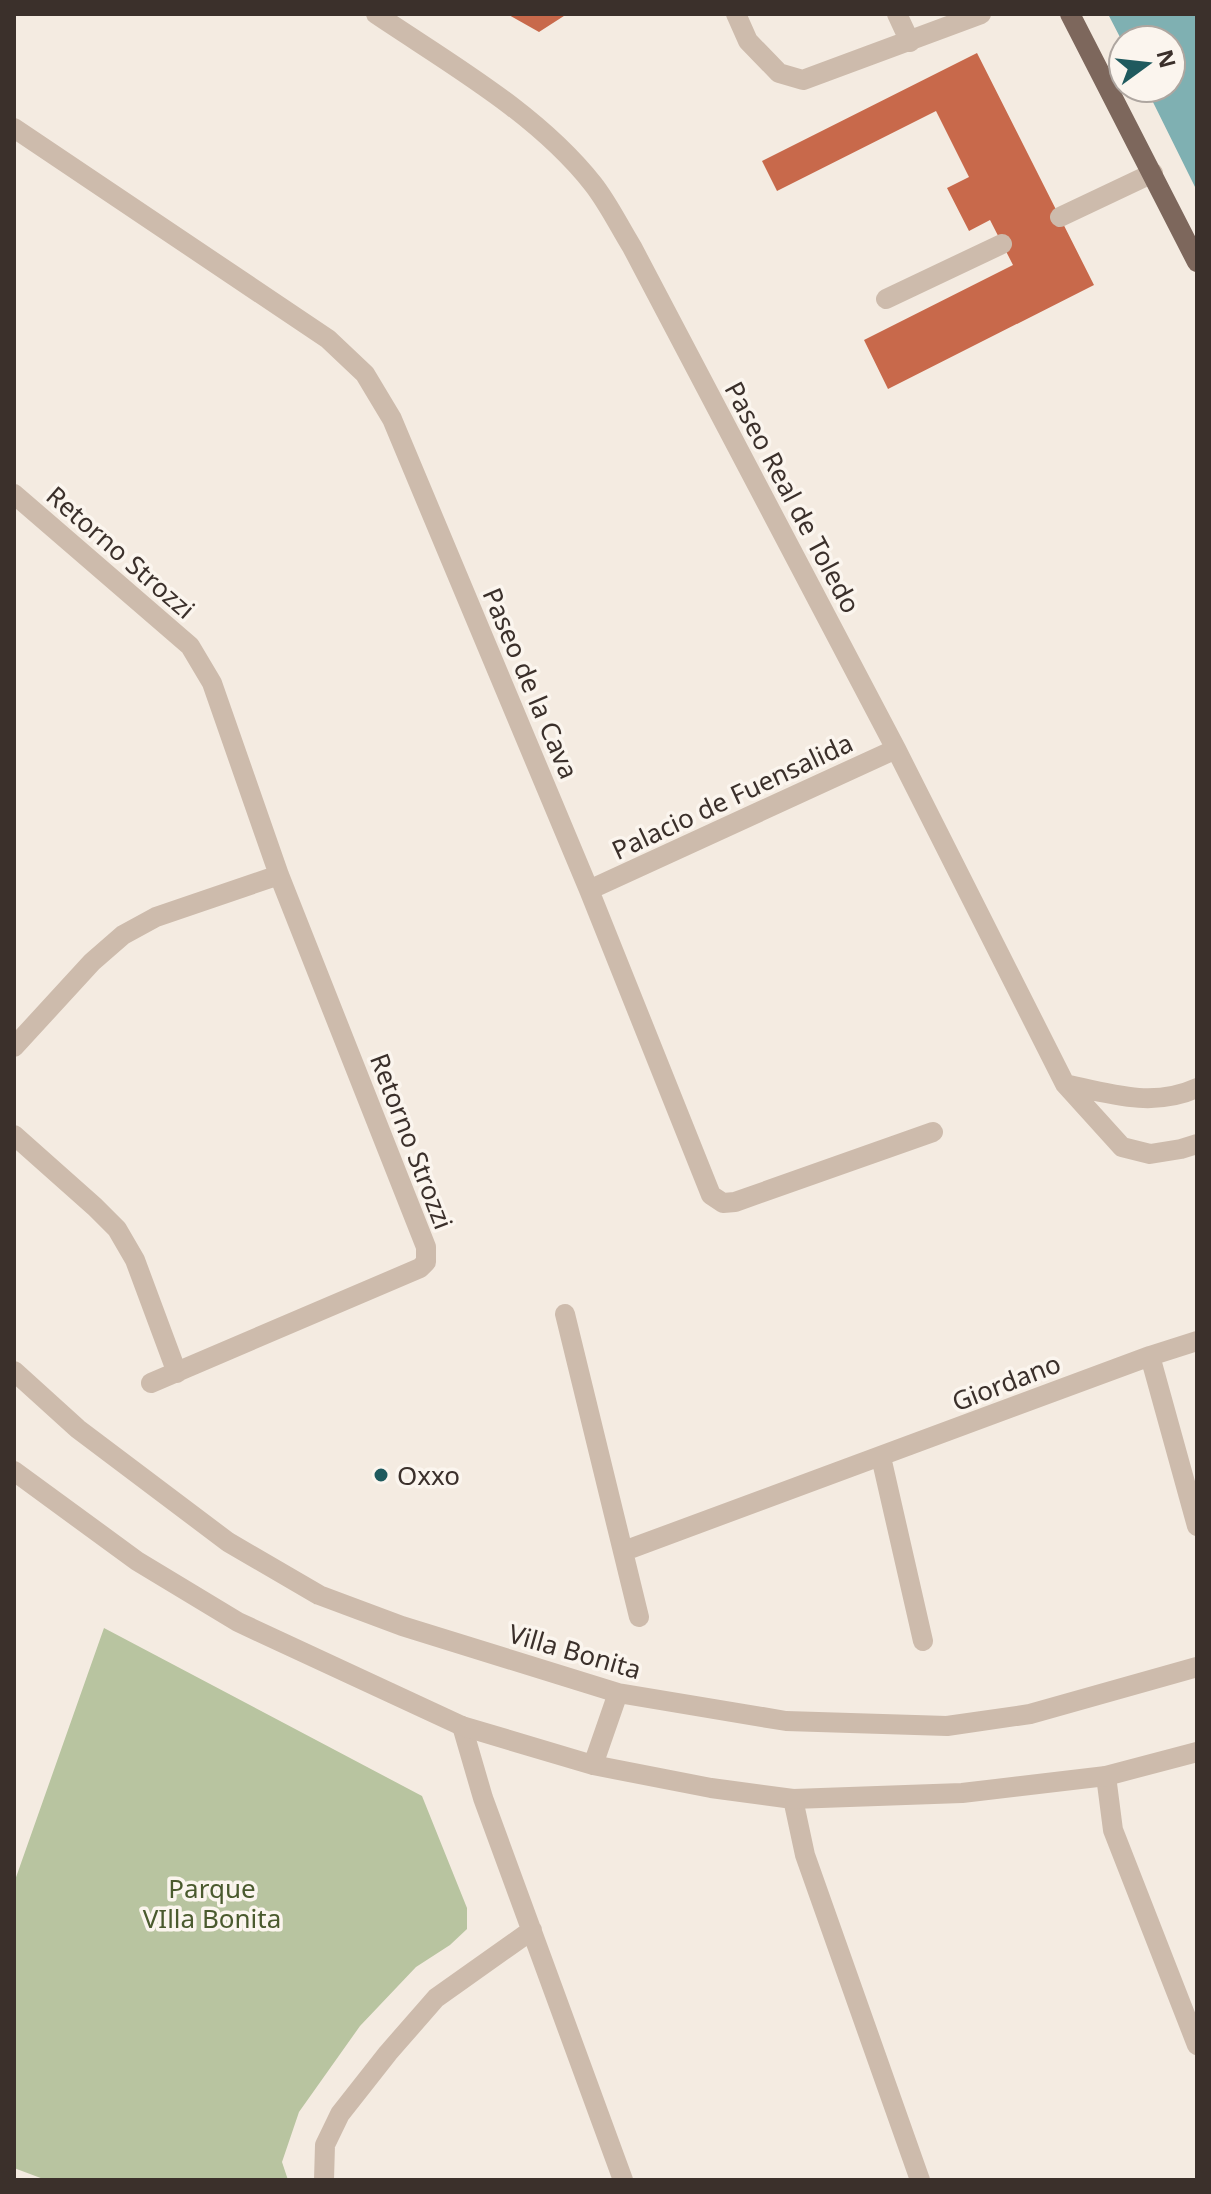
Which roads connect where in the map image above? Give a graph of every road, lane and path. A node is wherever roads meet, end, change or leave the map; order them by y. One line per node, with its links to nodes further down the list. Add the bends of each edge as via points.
1 (376, 14): 14 (street, Paseo Real de Toledo, via 511,105 593,184 632,247)
2 (736, 14): 6 (street, via 748,41 779,73 803,80)
3 (897, 14): 6 (street)
4 (981, 14): 6 (street)
5 (1070, 14): 8 (main road)
6 (910, 42)
7 (14, 128): 16 (street, Paseo de la Cava, via 328,339 365,374 392,419)
8 (1153, 173): 9 (street); 11 (main road)
9 (1060, 217)
10 (1002, 244): 12 (street)
11 (1197, 262)
12 (886, 299)
13 (14, 494): 15 (street, Retorno Strozzi, via 190,646 212,683)
14 (896, 749): 16 (street, Palacio de Fuensalida); 18 (street, Paseo Real de Toledo)
15 (279, 875): 17 (street, via 156,917 123,935); 27 (street, Retorno Strozzi, via 426,1247 426,1262)
16 (589, 890): 20 (street, Paseo de la Cava, via 711,1195 723,1203 735,1202)
17 (14, 1047)
18 (1065, 1084): 19 (street, via 1132,1099 1182,1095); 22 (street, Paseo Real de Toledo, via 1122,1147 1150,1154)
19 (1197, 1088)
20 (933, 1132)
21 (14, 1135): 27 (street, via 117,1229 135,1260)
22 (1197, 1144)
23 (565, 1314): 32 (street)
24 (1197, 1341): 25 (street, Giordano)
25 (1150, 1356): 29 (street, Giordano); 31 (street)
26 (14, 1371): 36 (street, Villa Bonita, via 78,1429 228,1542 319,1595)
27 (177, 1373): 28 (street, Retorno Strozzi)
28 (151, 1383)
29 (881, 1457): 32 (street, Giordano); 34 (street)
30 (14, 1471): 37 (street, via 137,1561 238,1622)
31 (1197, 1526)
32 (624, 1551): 33 (street)
33 (639, 1617)
34 (923, 1641)
35 (1197, 1667): 36 (street, Villa Bonita, via 1030,1714 947,1726 786,1721)
36 (618, 1693): 39 (street)
37 (462, 1726): 39 (street); 42 (street)
38 (1197, 1752): 40 (street)
39 (593, 1765): 41 (street)
40 (1106, 1776): 41 (street, via 962,1793); 43 (street, via 1113,1830)
41 (793, 1799): 46 (street, via 805,1855)
42 (532, 1930): 44 (street, via 436,1998 388,2053 340,2114 325,2145); 45 (street)
43 (1197, 2045)
44 (324, 2180)
45 (623, 2180)
46 (920, 2180)

